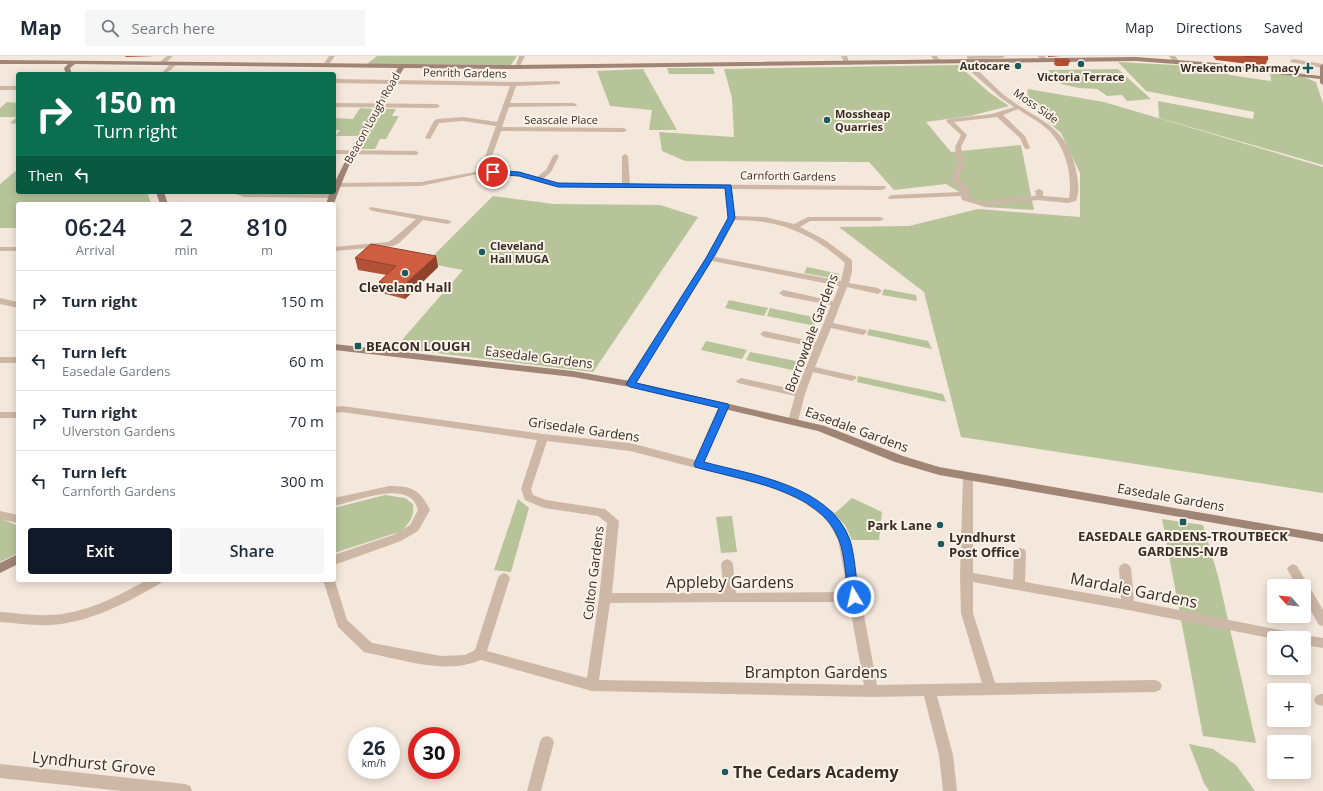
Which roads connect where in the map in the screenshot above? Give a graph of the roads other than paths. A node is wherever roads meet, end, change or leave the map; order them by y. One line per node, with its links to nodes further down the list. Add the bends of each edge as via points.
1 (50, 56): 17 (main road)
2 (170, 56): 20 (street)
3 (341, 56): 9 (street)
4 (522, 56): 26 (street)
5 (844, 56): 22 (street)
6 (934, 56): 19 (street)
7 (1002, 56): 10 (street)
8 (1040, 56): 13 (street)
9 (332, 57): 23 (street)
10 (969, 57)
11 (1070, 58): 12 (main road); 13 (main road)
12 (1174, 59): 29 (main road)
13 (1046, 60): 14 (main road)
14 (962, 61): 19 (main road); 41 (street, Moss Side, via 1003,97)
15 (1293, 61): 24 (street)
16 (0, 62): 17 (main road)
17 (42, 62): 18 (main road)
18 (74, 62): 20 (main road); 27 (main road, via 67,68)
19 (938, 62): 22 (main road)
20 (161, 64): 21 (main road)
21 (174, 64): 23 (main road); 28 (street)
22 (848, 64): 26 (main road)
23 (326, 65): 25 (main road)
24 (1323, 66): 29 (main road)
25 (401, 67): 26 (main road); 31 (main road, Beacon Lough Road)
26 (517, 67)
27 (68, 72)
28 (166, 72)
29 (1323, 79)
30 (336, 81): 31 (street, Penrith Gardens)
31 (394, 82): 33 (street, Penrith Gardens); 39 (main road, Beacon Lough Road)
32 (558, 83): 33 (street)
33 (514, 84): 37 (street, Penrith Gardens)
34 (0, 88): 35 (street)
35 (16, 88)
36 (336, 105): 39 (street)
37 (507, 105): 38 (street); 43 (street, Penrith Gardens)
38 (574, 105)
39 (380, 106): 40 (street); 48 (main road, Beacon Lough Road)
40 (437, 106)
41 (1019, 107): 42 (street); 61 (street, Moss Side, via 1056,134 1070,160 1075,184 1073,199 1068,201 1038,196 1026,200 982,204 970,201)
42 (998, 114): 46 (street, via 1023,137); 61 (street, via 949,121 964,135 958,147 962,167 955,177 964,188)
43 (498, 127): 44 (street, Seascale Place); 45 (street, Seascale Place, via 462,119 451,122 437,121); 52 (street, Penrith Gardens)
44 (624, 130)
45 (428, 138)
46 (1027, 148)
47 (336, 152): 48 (street)
48 (353, 152): 49 (street); 56 (main road, Beacon Lough Road)
49 (416, 153)
50 (556, 156): 53 (street, via 549,171)
51 (625, 156): 54 (street)
52 (483, 172): 53 (street, Carnforth Gardens, via 513,173); 60 (street, Carnforth Gardens, via 421,184)
53 (538, 179): 54 (street, Carnforth Gardens, via 558,185)
54 (626, 186): 55 (street, Carnforth Gardens)
55 (728, 186): 57 (street, Carnforth Gardens); 65 (street)
56 (336, 188)
57 (882, 188)
58 (240, 194): 59 (street, Carnforth Gardens)
59 (333, 194)
60 (336, 194)
61 (964, 194): 62 (street)
62 (892, 198)
63 (373, 209): 64 (street)
64 (421, 218): 67 (street); 71 (street, via 390,244)
65 (732, 218): 68 (street, Borrowdale Gardens, via 768,219); 72 (street)
66 (880, 219): 68 (street, via 808,219)
67 (448, 222)
68 (795, 227): 73 (street, Borrowdale Gardens, via 849,262)
69 (0, 249): 70 (street)
70 (16, 249)
71 (336, 249)
72 (710, 258): 73 (street); 89 (street)
73 (844, 284): 74 (street); 77 (street, Borrowdale Gardens)
74 (878, 291)
75 (783, 293): 77 (street)
76 (0, 301): 78 (street)
77 (837, 304): 79 (street, Borrowdale Gardens)
78 (16, 305)
79 (829, 325): 80 (street); 82 (street, Borrowdale Gardens)
80 (863, 332)
81 (764, 334): 82 (street)
82 (820, 346): 86 (street, Borrowdale Gardens)
83 (336, 347): 89 (main road, Easedale Gardens, via 573,374)
84 (0, 360): 85 (street)
85 (16, 360)
86 (811, 369): 87 (street); 90 (street, Borrowdale Gardens)
87 (852, 378)
88 (741, 381): 90 (street)
89 (630, 384): 91 (main road, Easedale Gardens)
90 (800, 394): 95 (street, Borrowdale Gardens)
91 (724, 406): 95 (main road, Easedale Gardens); 97 (street)
92 (336, 410): 96 (street, Grisedale Gardens)
93 (0, 415): 94 (street)
94 (16, 415)
95 (793, 420): 98 (main road, Easedale Gardens, via 843,436 920,467)
96 (543, 437): 97 (street, Grisedale Gardens, via 630,447); 117 (street, Colton Gardens, via 526,489 529,497 544,504 602,512 613,521)
97 (698, 464): 116 (street, Grisedale Gardens, via 774,484 806,498 831,516 844,540)
98 (968, 477): 102 (main road, Easedale Gardens); 110 (street)
99 (336, 502): 104 (street, via 388,490 404,490 416,495 424,510 414,528 403,535)
100 (0, 515): 101 (street)
101 (16, 519)
102 (1323, 538)
103 (1020, 552): 115 (street)
104 (336, 559)
105 (16, 560): 107 (main road)
106 (727, 564): 118 (street)
107 (0, 568)
108 (1125, 568): 120 (street)
109 (1293, 569): 112 (street)
110 (966, 576): 115 (street, Mardale Gardens); 130 (street, via 967,612)
111 (504, 578): 126 (street)
112 (1299, 579)
113 (153, 582): 121 (street, via 101,608 75,617 54,620)
114 (330, 582): 126 (street, via 342,623 368,648 441,662 466,660)
115 (1019, 585): 120 (street, Mardale Gardens)
116 (854, 597): 118 (street, Appleby Gardens); 131 (street, Grisedale Gardens)
117 (605, 598): 118 (street, Appleby Gardens); 127 (street, Colton Gardens)
118 (730, 598)
119 (1311, 601): 122 (street)
120 (1128, 605): 123 (street, Mardale Gardens)
121 (0, 617)
122 (1323, 621)
123 (1267, 632)
124 (1311, 641): 125 (street)
125 (1323, 643)
126 (480, 654): 127 (street, Brampton Gardens)
127 (592, 685): 131 (street, Brampton Gardens)
128 (1155, 686): 130 (street, Brampton Gardens)
129 (929, 689): 130 (street, Brampton Gardens); 131 (street, Brampton Gardens); 137 (street, via 946,755)
130 (990, 689)
131 (872, 691)
132 (547, 742): 136 (street)
133 (0, 771): 134 (street, Lyndhurst Grove)
134 (112, 787): 135 (street, Lyndhurst Grove)
135 (185, 791)
136 (534, 791)
137 (950, 791)

